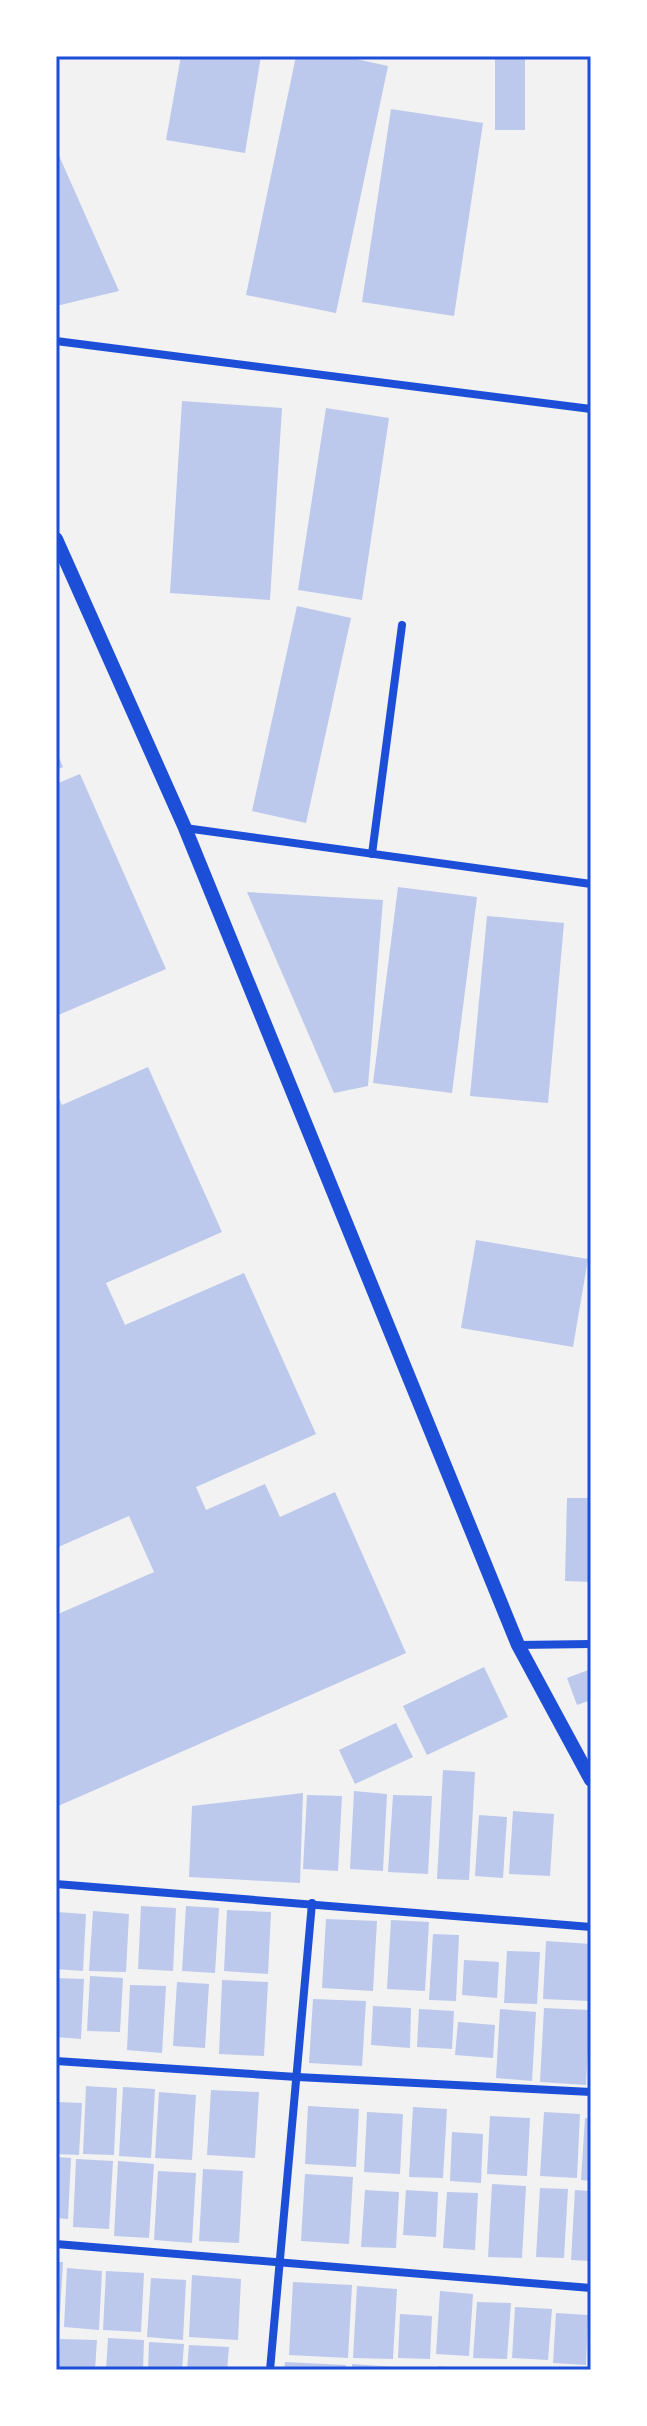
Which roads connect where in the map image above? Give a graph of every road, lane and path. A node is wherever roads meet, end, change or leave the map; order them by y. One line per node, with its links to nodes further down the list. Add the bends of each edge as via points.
1 (56, 341): 2 (street)
2 (591, 409)
3 (56, 539): 5 (street)
4 (402, 625): 6 (street)
5 (185, 828): 6 (street); 9 (street)
6 (372, 854): 7 (street)
7 (591, 884)
8 (591, 1644): 9 (street)
9 (518, 1645): 10 (street)
10 (591, 1780)
11 (56, 1884): 12 (street)
12 (312, 1903): 13 (street); 15 (street)
13 (591, 1927)
14 (56, 2061): 15 (street)
15 (297, 2077): 16 (street); 18 (street)
16 (591, 2092)
17 (56, 2244): 18 (street)
18 (279, 2261): 19 (street); 20 (street)
19 (591, 2288)
20 (270, 2370)

